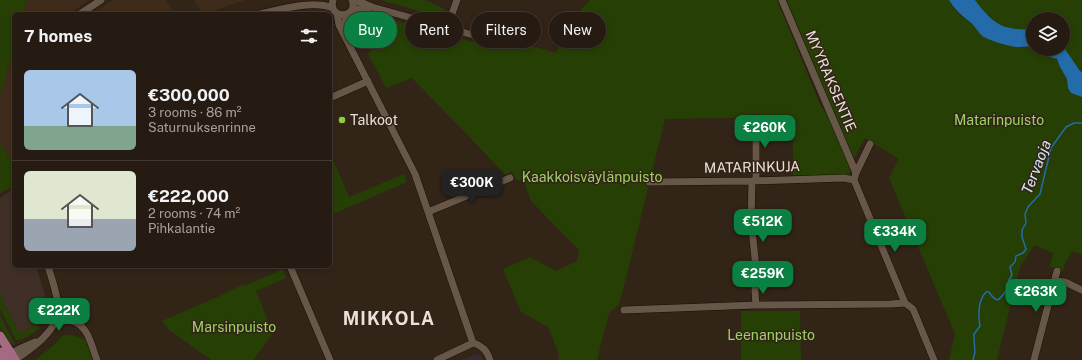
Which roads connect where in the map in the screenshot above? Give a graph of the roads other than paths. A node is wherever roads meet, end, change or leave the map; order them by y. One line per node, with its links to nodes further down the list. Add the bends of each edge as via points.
1 (101, 0): 10 (street)
2 (321, 0): 7 (street)
3 (333, 0): 9 (street)
4 (353, 0): 8 (street); 12 (street, via 354,6)
5 (457, 0): 13 (street)
6 (782, 0): 22 (street, MYYRAKSENTIE)
7 (311, 4): 9 (street, via 323,5); 11 (street)
8 (372, 7): 12 (street); 15 (street)
9 (335, 11): 14 (street); 16 (street)
10 (83, 12)
11 (268, 12)
12 (350, 12)
13 (453, 12)
14 (344, 14)
15 (405, 16)
16 (344, 32)
17 (352, 48): 18 (street)
18 (368, 82): 19 (street); 26 (street, via 415,174)
19 (332, 97)
20 (756, 118): 24 (street)
21 (870, 144): 22 (street)
22 (855, 176): 24 (street, MATARINKUJA); 32 (street, MYYRAKSENTIE)
23 (510, 178): 26 (street)
24 (754, 181): 25 (street, MATARINKUJA); 33 (street, via 751,220 756,268)
25 (649, 182)
26 (428, 212): 37 (street)
27 (49, 268): 35 (street, via 56,292)
28 (291, 268): 40 (street)
29 (1057, 271): 30 (street)
30 (1055, 281): 31 (street, via 1065,282); 44 (street)
31 (1082, 290)
32 (905, 303): 33 (street); 43 (street, MYYRAKSENTIE, via 913,309)
33 (756, 305): 34 (street)
34 (624, 310)
35 (56, 318): 38 (street, via 49,331 39,341 23,347); 39 (street, via 80,325 88,336)
36 (0, 336): 38 (main road)
37 (473, 343): 41 (street); 42 (street, via 483,347)
38 (7, 358)
39 (97, 360)
40 (330, 360)
41 (437, 360)
42 (490, 360)
43 (934, 360)
44 (1034, 360)

